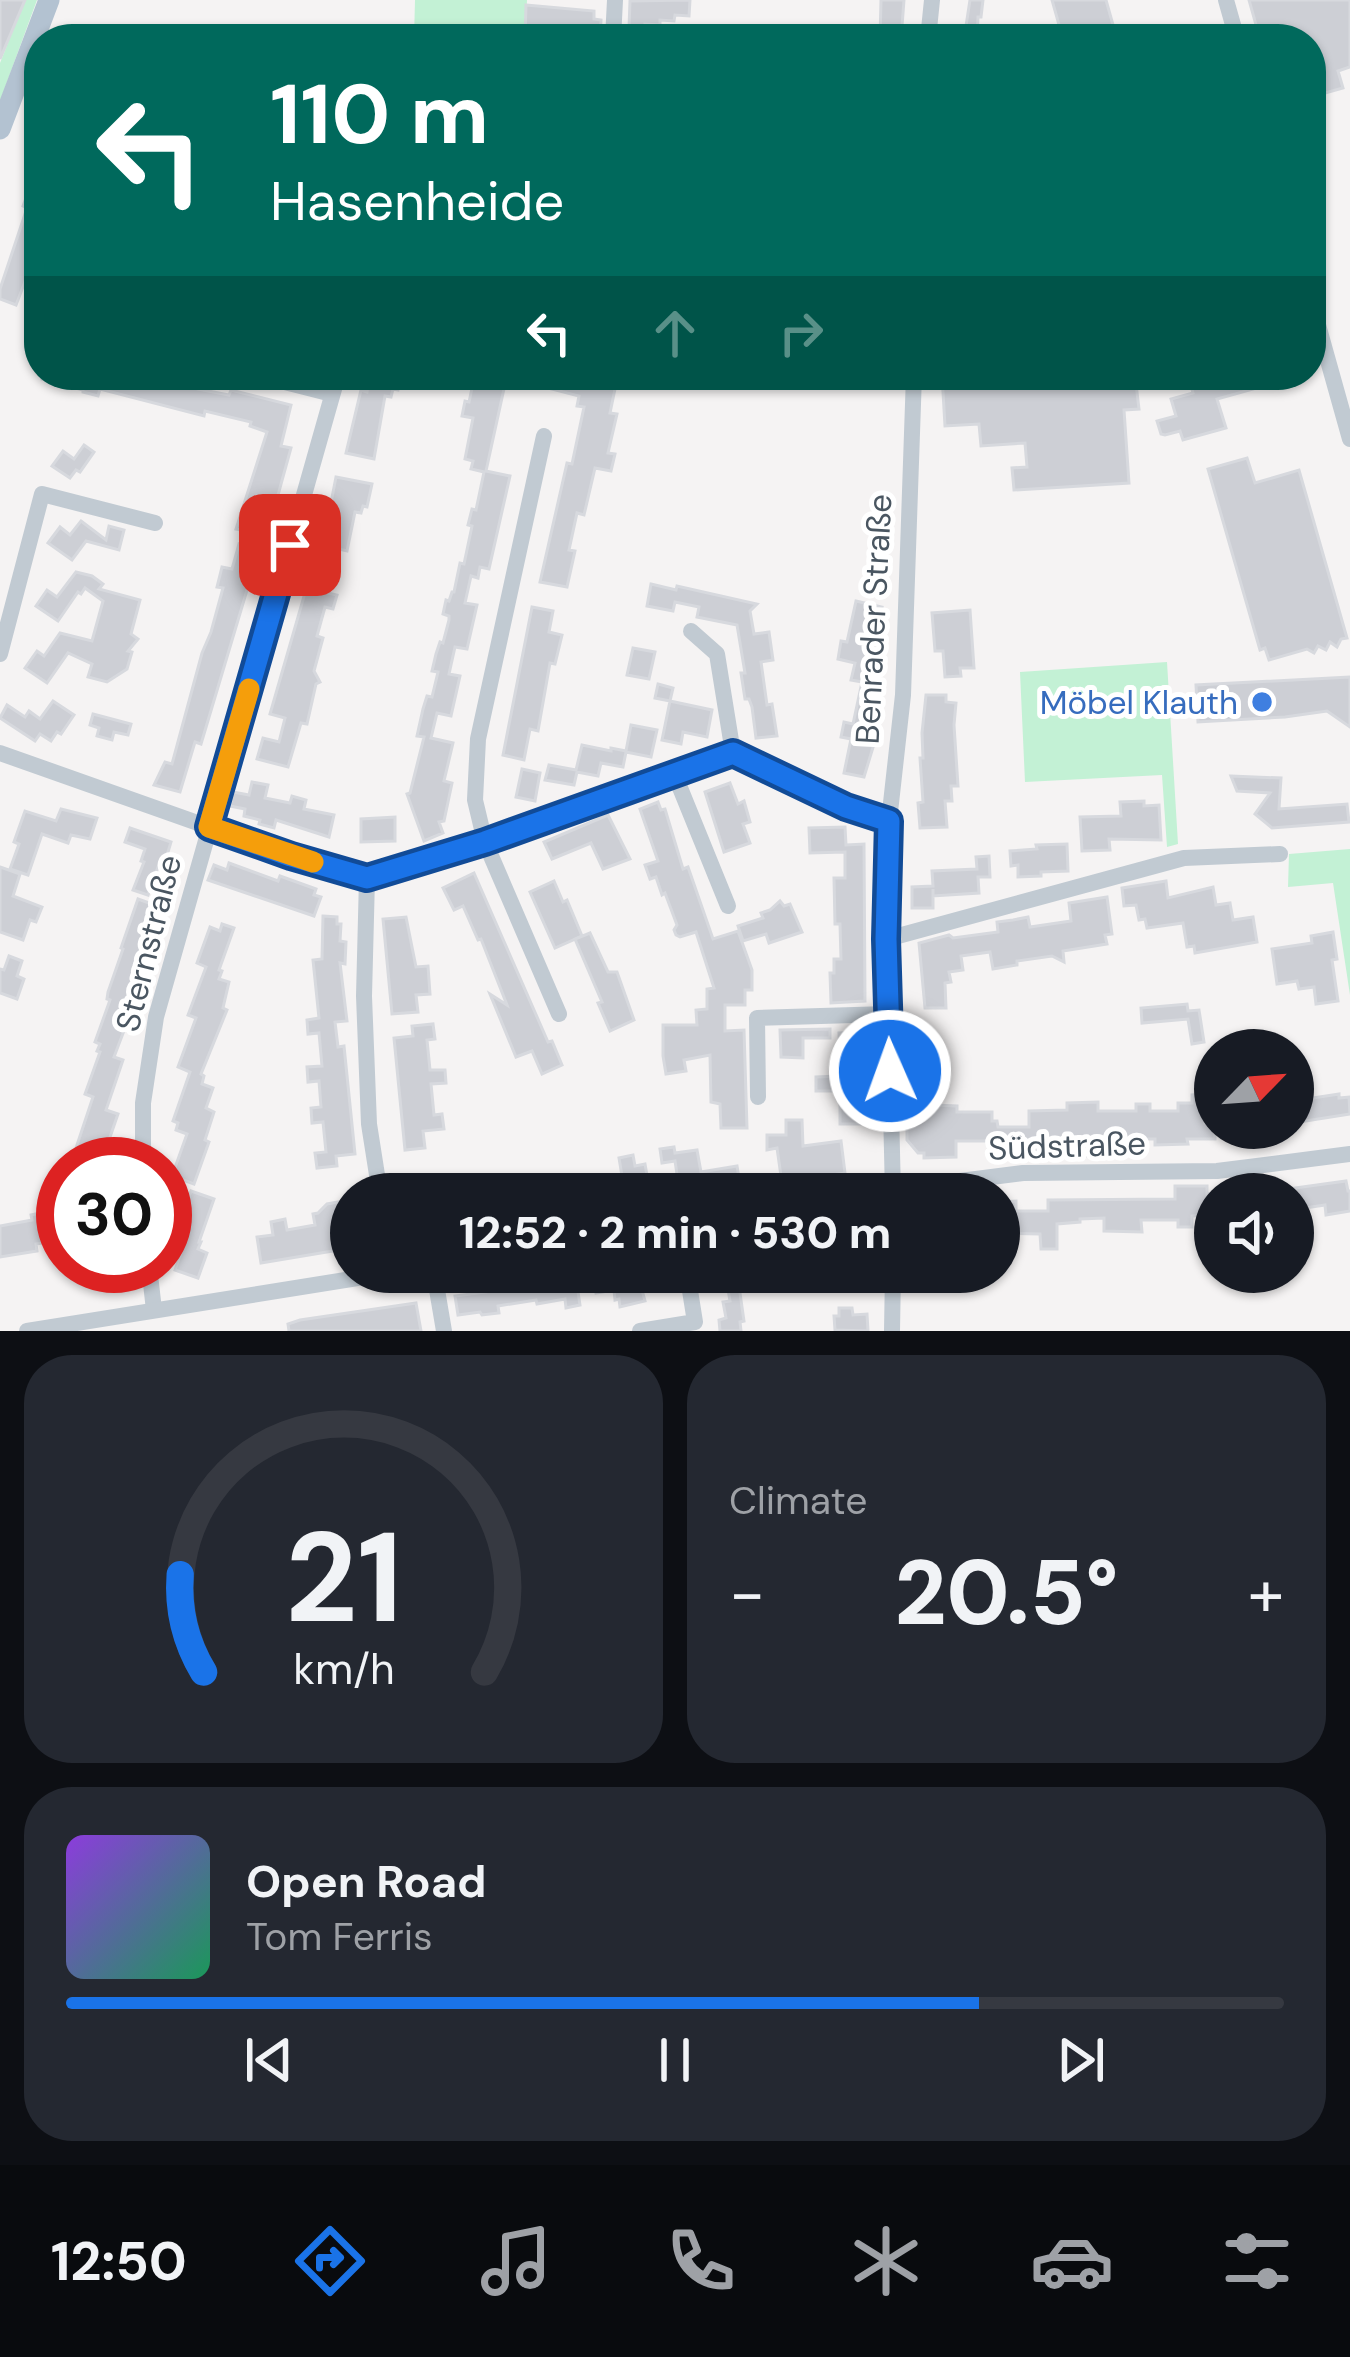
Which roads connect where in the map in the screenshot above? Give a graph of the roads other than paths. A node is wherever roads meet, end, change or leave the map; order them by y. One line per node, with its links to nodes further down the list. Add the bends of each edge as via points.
1 (24, 66): 2 (main road)
2 (0, 129)
3 (1326, 353): 9 (street)
4 (316, 390): 7 (street)
5 (333, 390): 7 (street, Sternstraße)
6 (913, 390): 17 (street, Benrader Straße, via 903,695)
7 (332, 394): 18 (street, Sternstraße)
8 (544, 436): 19 (street, via 478,739 475,800)
9 (1350, 439)
10 (155, 523): 12 (street, via 42,494)
11 (691, 632): 13 (street, via 717,654)
12 (0, 654)
13 (733, 753): 16 (street); 17 (street)
14 (3, 754): 15 (street); 18 (street)
15 (0, 773)
16 (674, 773): 19 (street); 22 (street)
17 (889, 821): 23 (street, Benrader Straße)
18 (209, 827): 21 (street); 27 (street, Sternstraße, via 156,1017)
19 (485, 842): 21 (street); 24 (street)
20 (1280, 854): 23 (street, via 1184,858)
21 (367, 878): 29 (street, via 364,996)
22 (728, 906)
23 (886, 939): 25 (street, Benrader Straße)
24 (559, 1014)
25 (888, 1014): 26 (street, via 757,1018); 30 (street, Benrader Straße)
26 (758, 1097)
27 (142, 1137)
28 (1350, 1154): 31 (street, Südstraße, via 1217,1171)
29 (377, 1173)
30 (892, 1173)
31 (1020, 1173)
32 (330, 1282): 37 (street)
33 (152, 1293): 37 (street)
34 (438, 1293): 39 (street)
35 (690, 1293): 40 (street, via 695,1322)
36 (892, 1293): 41 (street)
37 (154, 1310): 38 (street)
38 (27, 1331)
39 (444, 1331)
40 (640, 1331)
41 (892, 1331)

